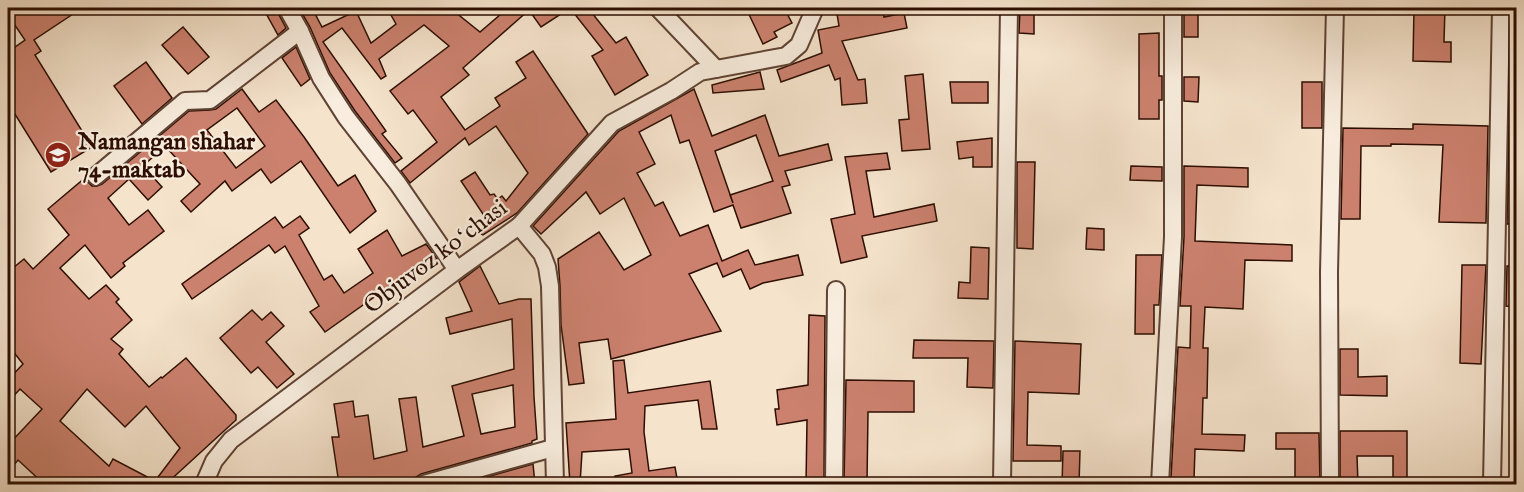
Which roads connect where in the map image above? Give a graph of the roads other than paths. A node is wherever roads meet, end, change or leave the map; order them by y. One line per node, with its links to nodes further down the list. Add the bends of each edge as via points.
1 (287, 8): 8 (street)
2 (658, 8): 9 (street)
3 (815, 8): 9 (street, Objuvoz koʻchasi, via 799,45 786,56)
4 (1009, 8): 19 (street)
5 (1173, 8): 20 (street, via 1173,237)
6 (1335, 8): 21 (street, via 1329,272)
7 (1501, 8): 22 (street)
8 (300, 31): 10 (street, via 210,99 185,101); 12 (street, via 321,78 346,117)
9 (716, 69): 11 (street, Objuvoz koʻchasi, via 700,72 612,123)
10 (96, 176)
11 (519, 226): 12 (street, Objuvoz koʻchasi); 14 (street, via 542,254 550,286)
12 (457, 270): 15 (street, Objuvoz koʻchasi, via 231,440 214,461)
13 (836, 290): 18 (street)
14 (553, 448): 16 (street); 17 (street)
15 (204, 484)
16 (424, 484)
17 (555, 484)
18 (834, 484)
19 (1002, 484)
20 (1160, 484)
21 (1330, 484)
22 (1492, 484)

